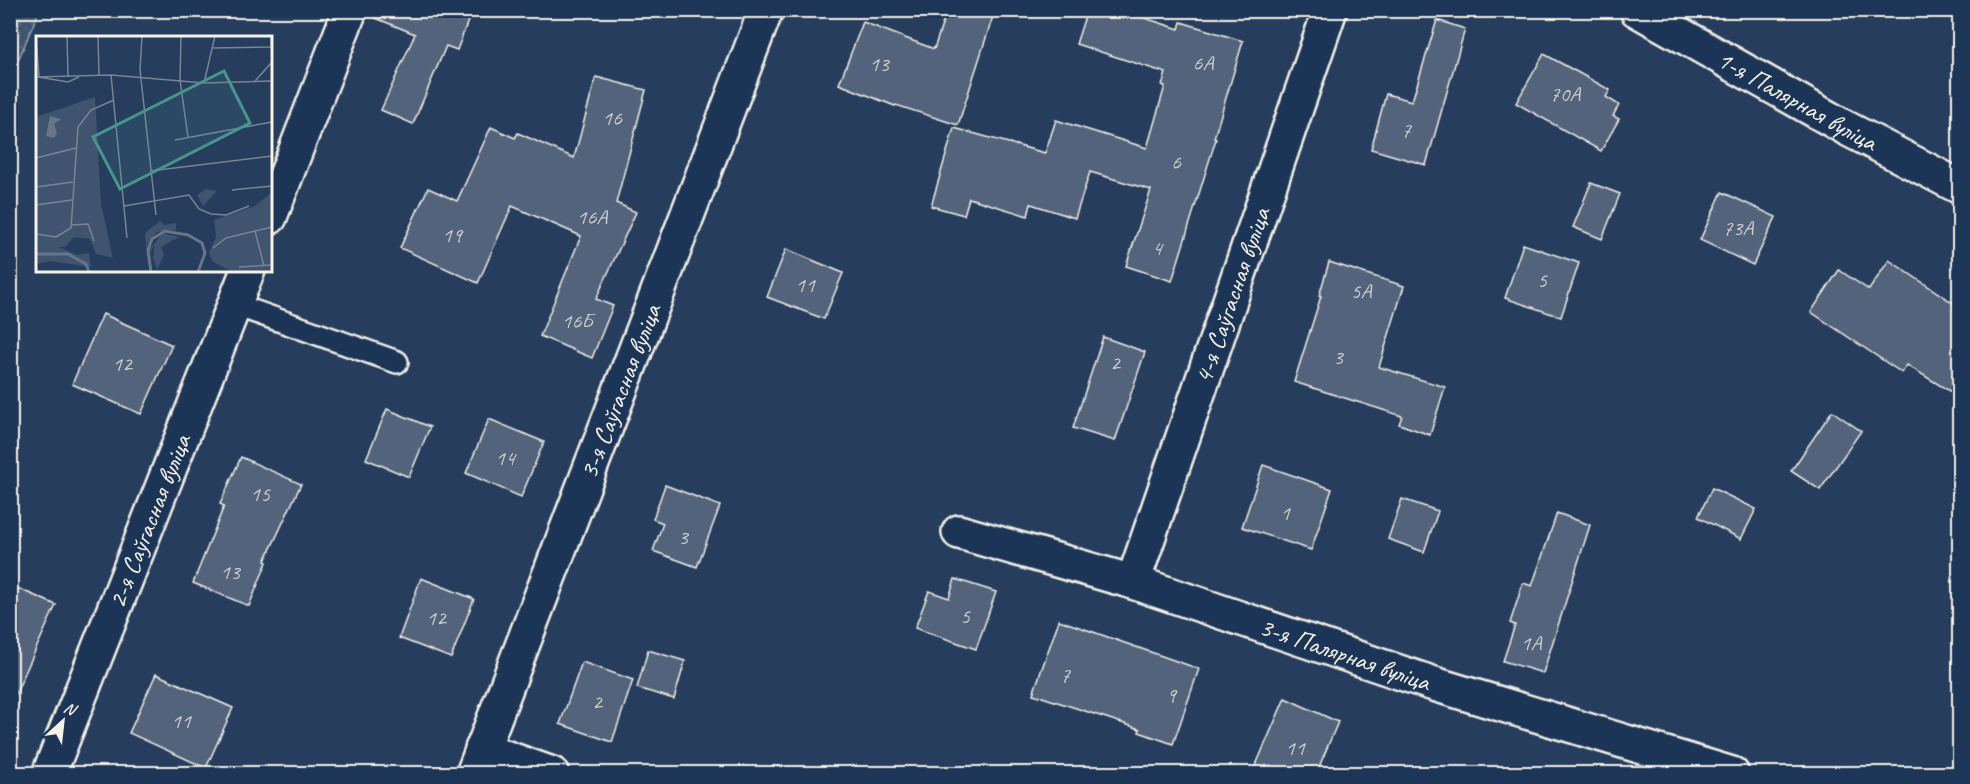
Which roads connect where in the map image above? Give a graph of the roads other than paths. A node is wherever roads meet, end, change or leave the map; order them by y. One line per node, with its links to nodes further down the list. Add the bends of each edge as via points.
1 (350, 10): 6 (street)
2 (766, 10): 12 (street, 3-я Саўгасная вуліца)
3 (1330, 10): 11 (street, 4-я Саўгасная вуліца)
4 (1653, 14): 5 (street, 1-я Палярная вуліца, via 1846,128)
5 (1959, 187)
6 (272, 212)
7 (247, 272): 8 (street, 2-я Саўгасная вуліца)
8 (233, 304): 9 (lane); 13 (street, 2-я Саўгасная вуліца)
9 (397, 362)
10 (959, 532): 11 (street, 3-я Палярная вуліца)
11 (1133, 582): 15 (street, 3-я Палярная вуліца, via 1434,684)
12 (477, 761): 14 (street)
13 (49, 774)
14 (552, 774)
15 (1732, 774)

